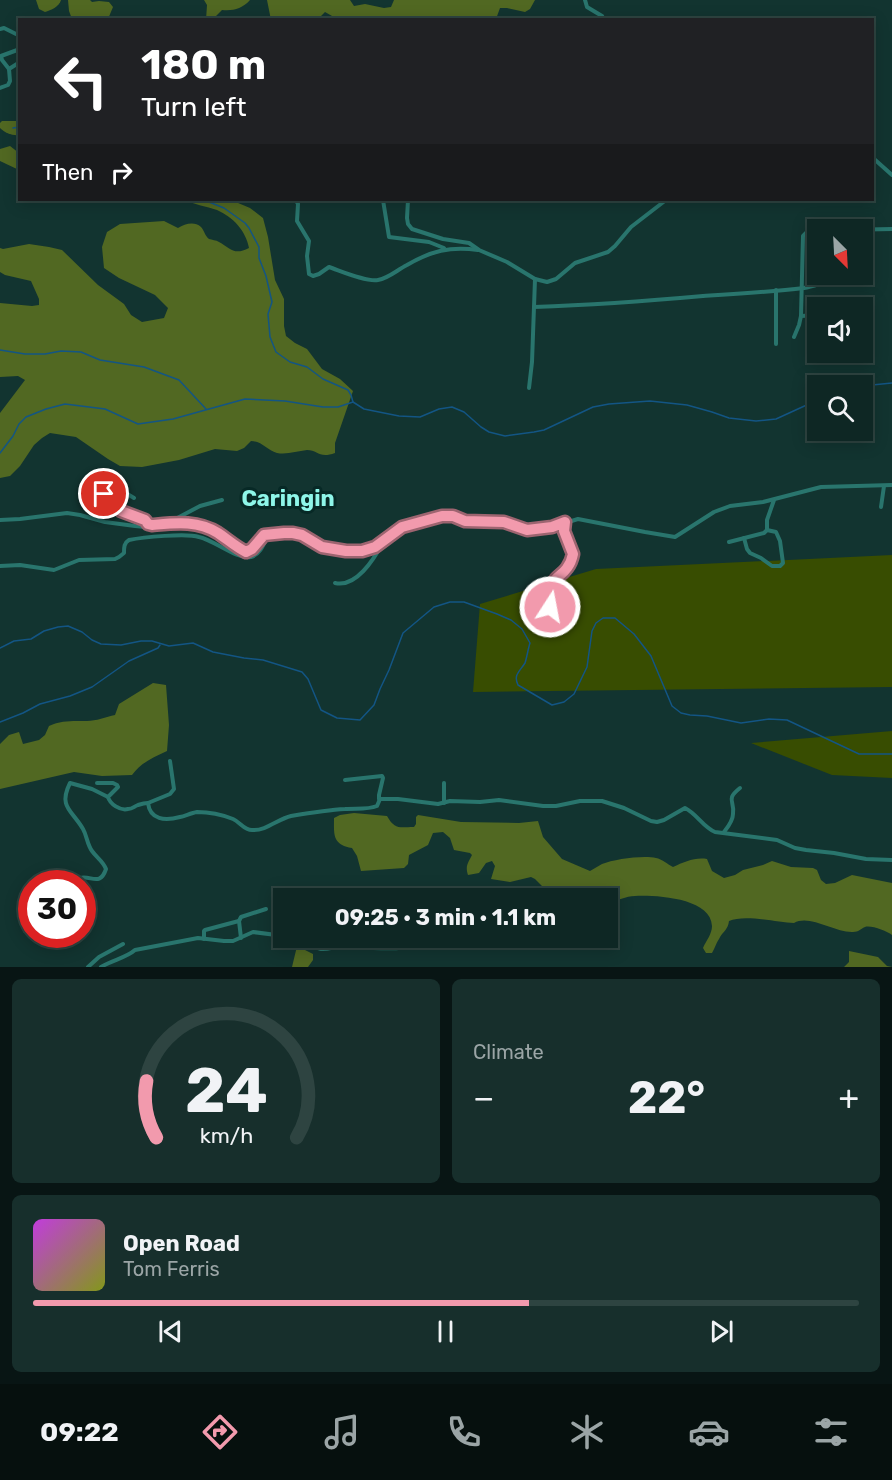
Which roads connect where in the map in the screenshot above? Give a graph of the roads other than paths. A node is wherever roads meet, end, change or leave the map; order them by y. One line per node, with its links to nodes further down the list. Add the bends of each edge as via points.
1 (585, 0): 2 (street, via 589,9)
2 (603, 18)
3 (0, 29): 4 (street)
4 (18, 35)
5 (18, 50): 6 (street)
6 (1, 56): 8 (street)
7 (18, 63): 8 (street)
8 (9, 69): 9 (street, via 10,81)
9 (0, 88)
10 (874, 159): 11 (street)
11 (892, 175)
12 (296, 201): 19 (street, via 297,221 309,241 311,275 329,267 378,280)
13 (383, 201): 19 (street, via 388,237 429,242)
14 (408, 201): 20 (street, via 407,218 412,229 469,243)
15 (665, 201): 21 (street, via 631,227 608,252 575,263 553,280)
16 (873, 229): 17 (street)
17 (892, 229)
18 (807, 232): 23 (street, via 803,236)
19 (445, 249): 20 (street)
20 (479, 250): 21 (street)
21 (535, 279): 25 (street)
22 (817, 285): 23 (street)
23 (802, 288): 24 (street); 26 (street)
24 (776, 290): 25 (street); 29 (street)
25 (534, 307): 30 (street)
26 (801, 316): 27 (street); 28 (street)
27 (807, 316)
28 (794, 337)
29 (776, 344)
30 (529, 388)
31 (892, 485): 32 (street)
32 (884, 486): 34 (street, via 827,486); 36 (street)
33 (134, 498): 40 (street, via 111,484 104,489 104,494 121,511)
34 (774, 499): 38 (street, via 721,509 675,537 578,519); 41 (street)
35 (222, 500): 39 (street, via 200,506)
36 (880, 507)
37 (0, 520): 40 (street, via 67,513 105,522)
38 (565, 522): 45 (street, via 527,530 504,522 442,516 402,527); 48 (street, via 564,531 573,554 568,567 554,580 550,607 543,612)
39 (165, 524): 40 (street); 42 (street, via 194,523 207,527 246,552)
40 (152, 525)
41 (767, 530): 43 (street); 43 (street, via 776,532 780,541 780,566 772,566 750,553)
42 (268, 534): 45 (street, via 302,535 322,547 346,551 367,550); 46 (street, via 262,548 251,557 197,536 184,536 129,540 124,553 115,559 79,560 54,570)
43 (744, 538): 44 (street)
44 (729, 542)
45 (382, 543): 47 (street, via 356,577 346,583)
46 (0, 566)
47 (335, 583)
48 (544, 631)
49 (171, 761): 57 (street, via 173,791)
50 (345, 780): 55 (street, via 382,776)
51 (97, 783): 54 (street, via 117,785)
52 (444, 783): 56 (street)
53 (740, 788): 58 (street, via 731,798 733,815)
54 (108, 797): 57 (street, via 109,802 125,810); 60 (street, via 70,783 64,800 106,869)
55 (379, 799): 56 (street); 57 (street, via 374,807 289,816 252,830 234,819 209,813 155,817)
56 (444, 802): 58 (street, via 556,806 602,801 657,822 685,808 708,829)
57 (148, 803)
58 (724, 832): 59 (street, via 777,840 806,850)
59 (892, 860)
60 (96, 880)
61 (266, 909): 62 (street)
62 (239, 921): 64 (street); 65 (street, via 205,930)
63 (273, 934): 64 (street, via 251,932)
64 (242, 938): 65 (street)
65 (204, 939): 68 (street, via 135,950)
66 (123, 944): 67 (street)
67 (88, 967)
68 (101, 967)

